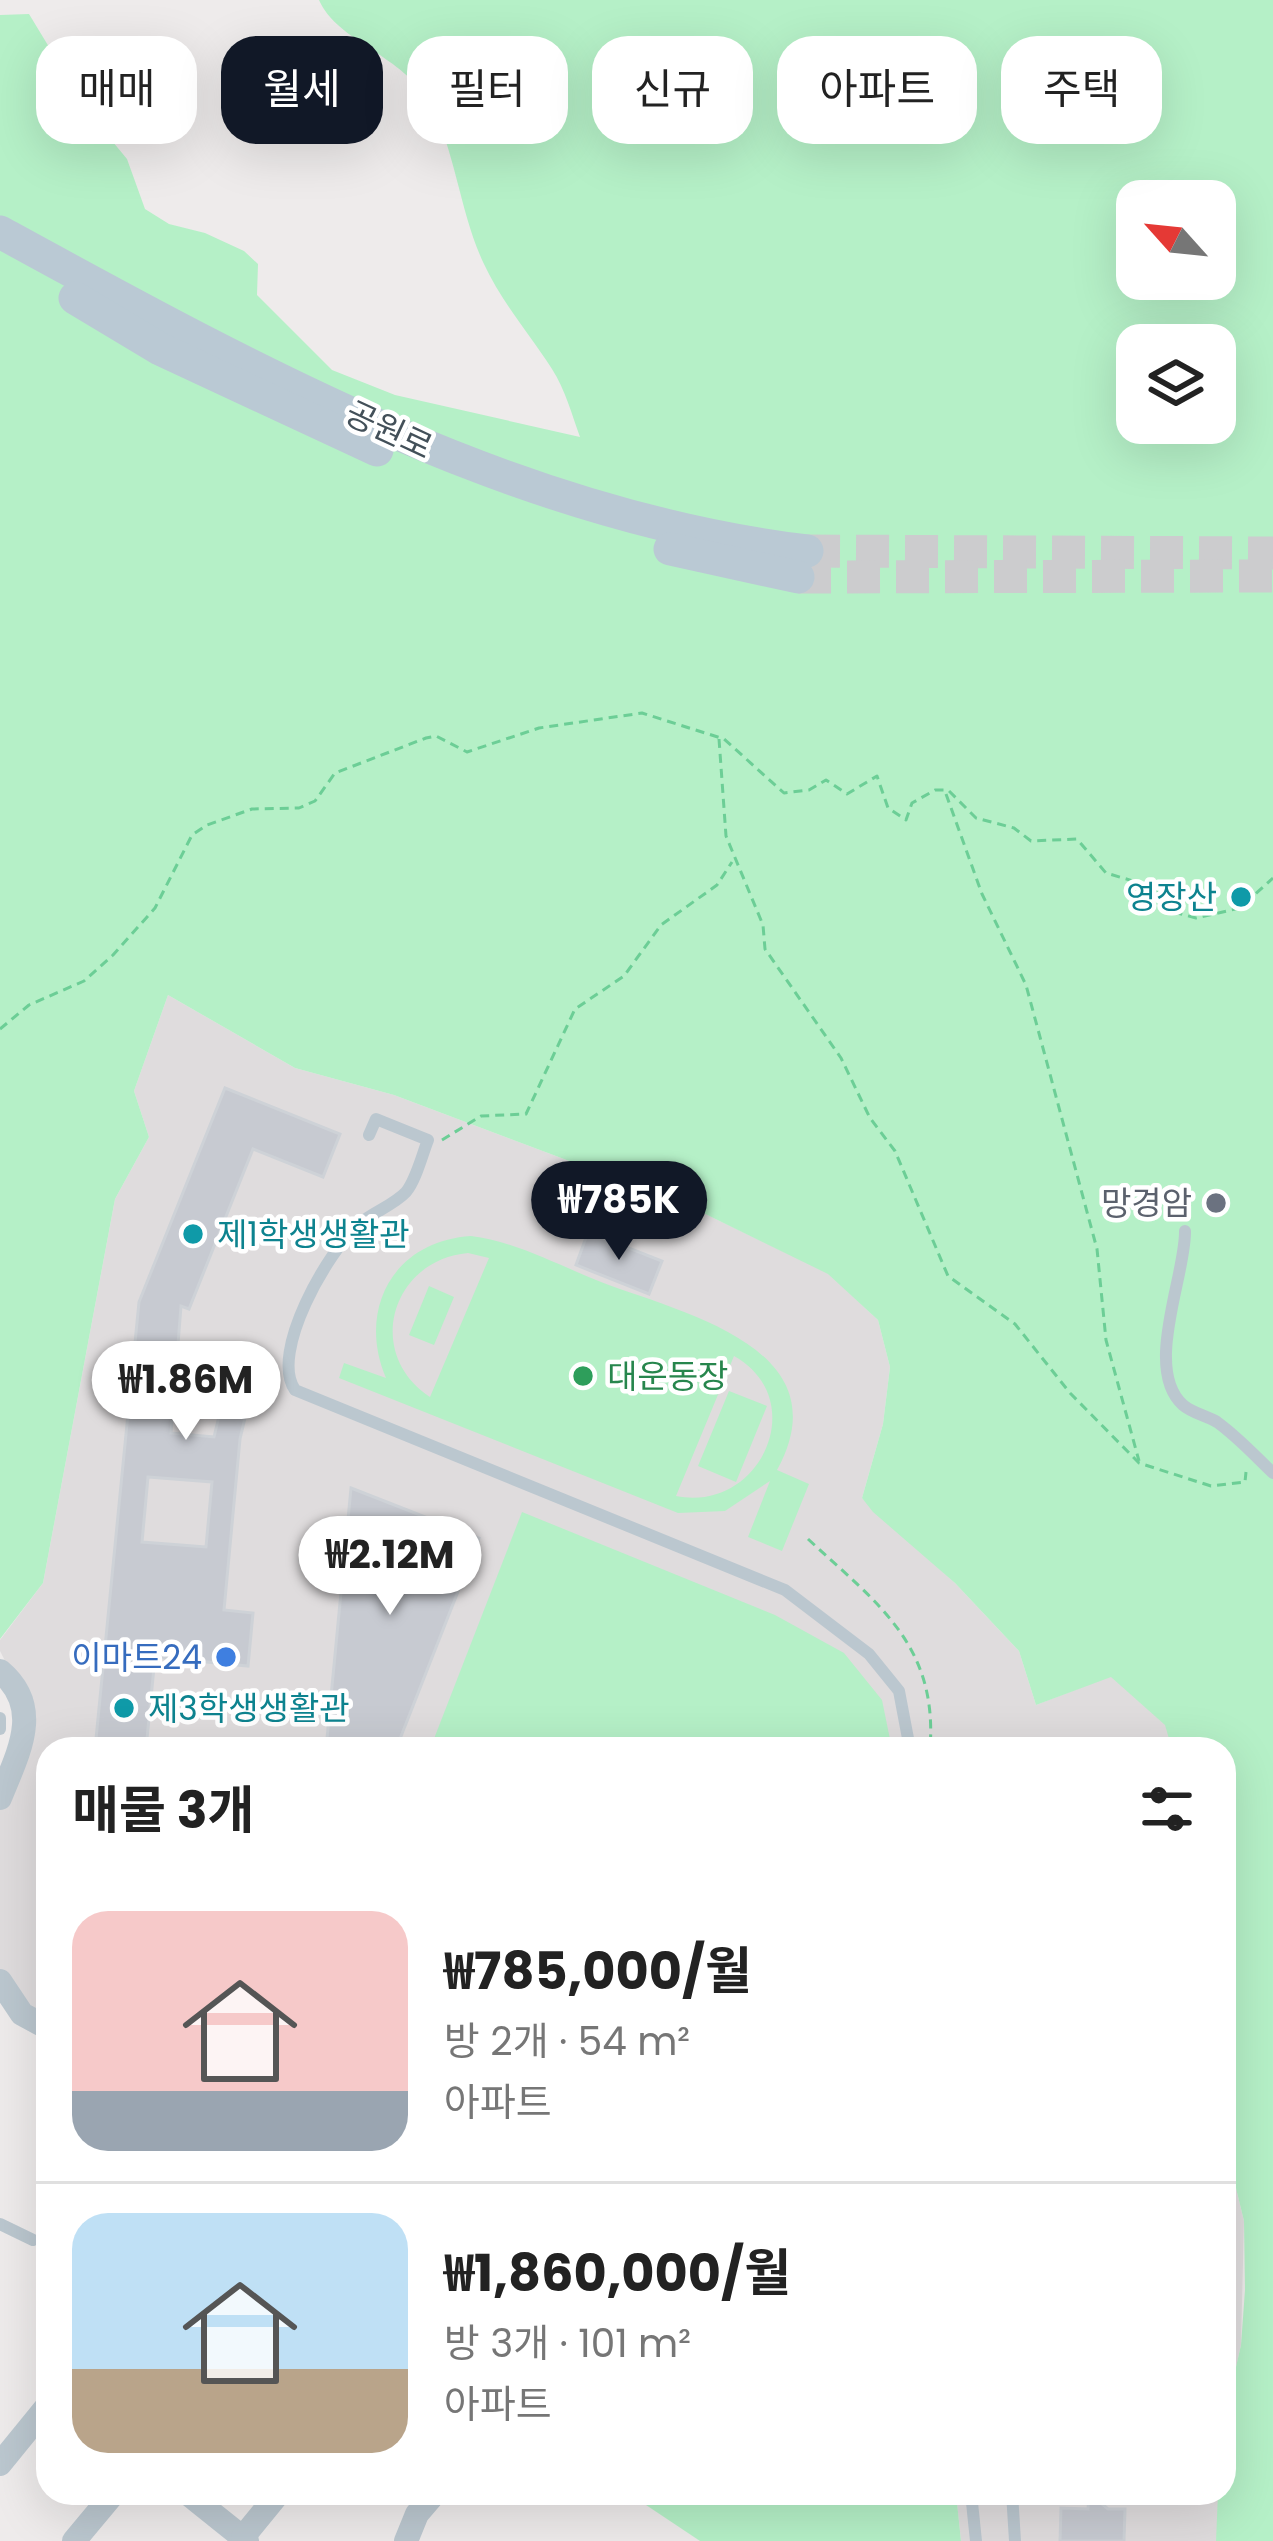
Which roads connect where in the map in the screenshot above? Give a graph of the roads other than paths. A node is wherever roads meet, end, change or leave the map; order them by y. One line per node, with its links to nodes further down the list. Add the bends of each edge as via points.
1 (0, 232): 2 (main road, 공원로, via 207,344 452,458 803,564 644,541 397,459 160,349)
2 (0, 256)
3 (369, 1136): 9 (lane, via 376,1119 428,1140 406,1191 332,1254 290,1347 286,1365 296,1390 785,1591 869,1654 899,1690)
4 (1185, 1231): 5 (lane, via 1173,1285 1171,1384 1184,1406 1248,1446)
5 (1273, 1473)
6 (0, 1671): 10 (street, via 24,1698 26,1713)
7 (0, 1718): 8 (lane)
8 (0, 1730)
9 (908, 1737)
10 (0, 1798)
11 (0, 1982): 12 (street)
12 (36, 2022)
13 (0, 2224): 14 (lane)
14 (33, 2240)
15 (36, 2420): 16 (street)
16 (0, 2464)
17 (104, 2505): 24 (street)
18 (203, 2505): 23 (street)
19 (270, 2505): 23 (street)
20 (425, 2505): 25 (street)
21 (972, 2505): 26 (lane)
22 (1013, 2505): 27 (lane)
23 (245, 2539)
24 (74, 2541)
25 (406, 2541)
26 (976, 2541)
27 (1015, 2541)

